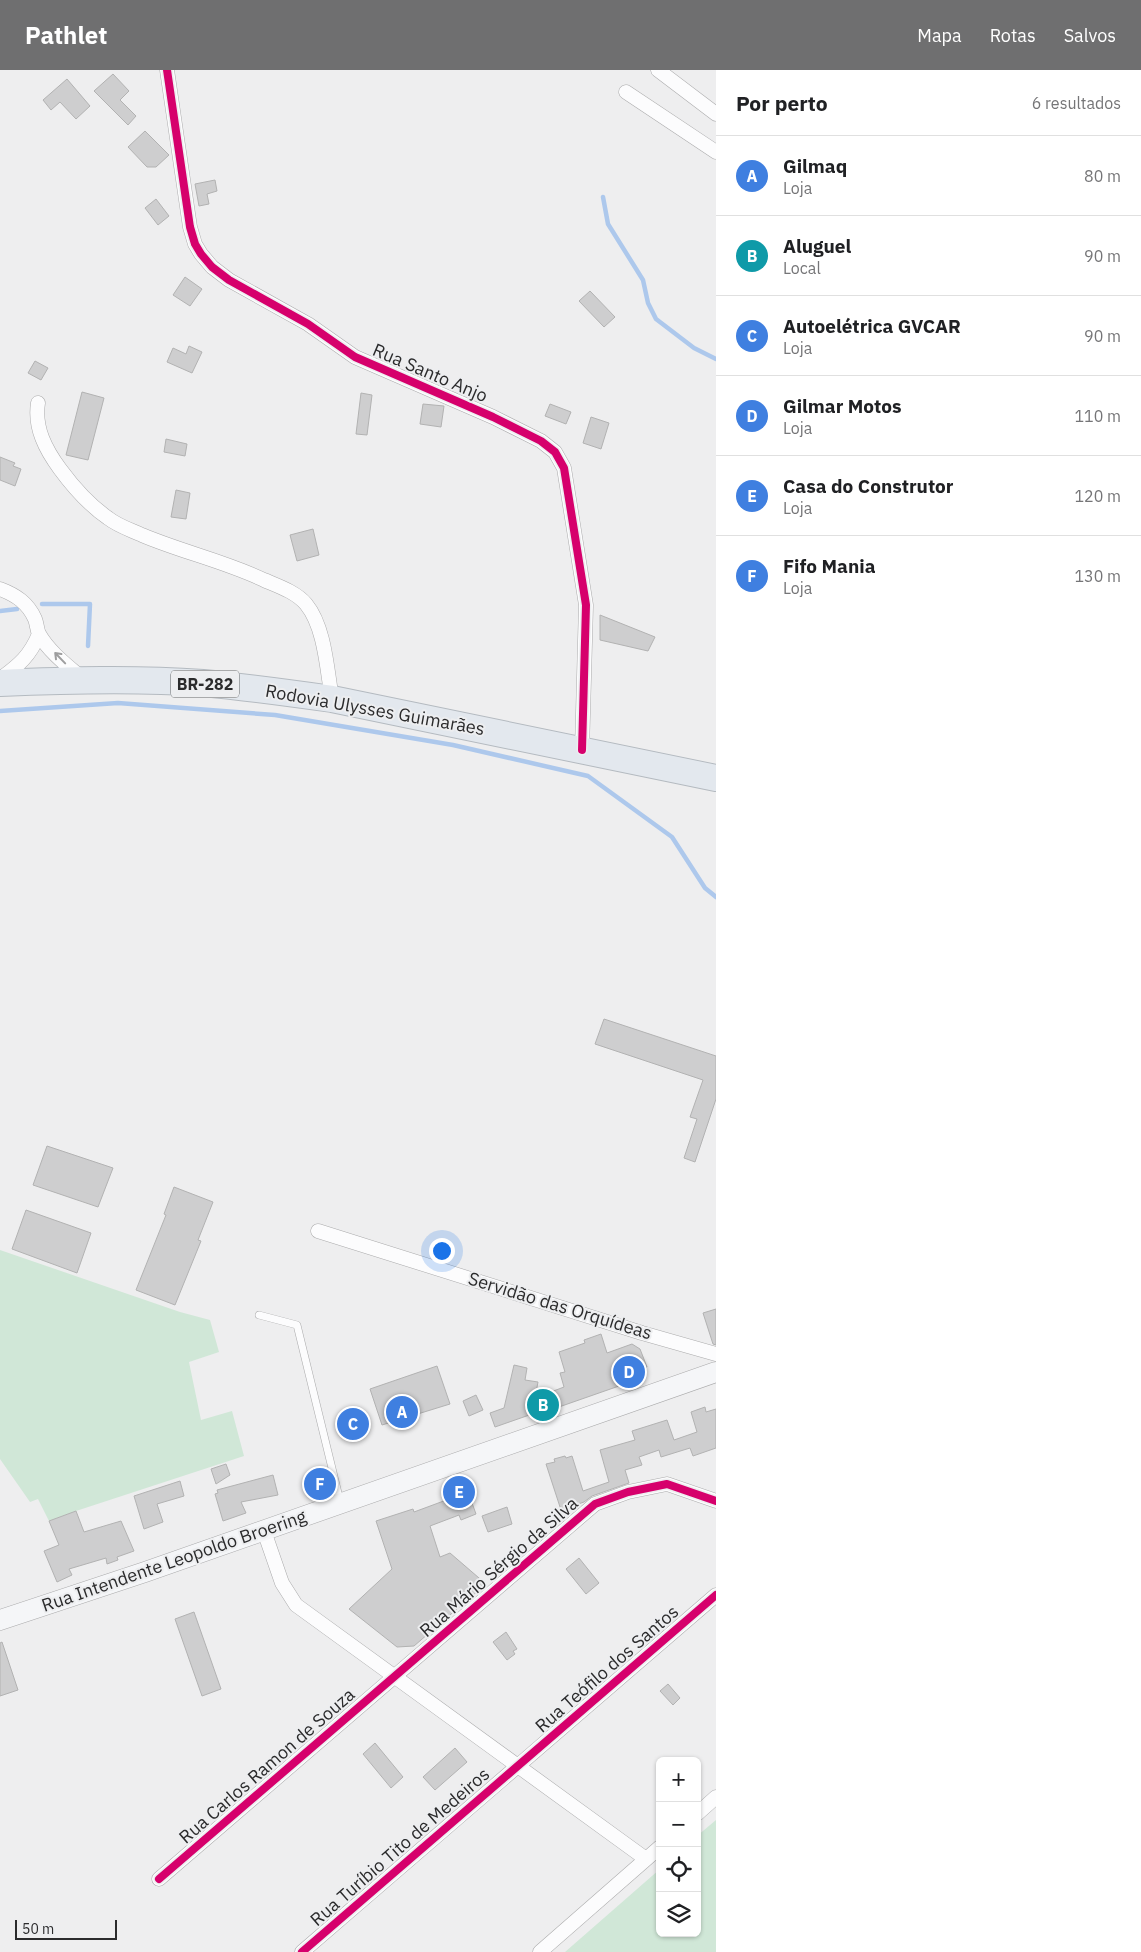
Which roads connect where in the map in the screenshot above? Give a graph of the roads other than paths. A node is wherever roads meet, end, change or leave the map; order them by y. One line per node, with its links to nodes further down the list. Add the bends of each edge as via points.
1 (167, 70): 12 (street, Rua Santo Anjo, via 192,235 212,267 228,280 308,324 355,357 493,417 549,446 560,459 586,605)
2 (658, 70): 4 (street)
3 (626, 92): 5 (street)
4 (716, 114)
5 (716, 152)
6 (38, 403): 11 (street, via 40,433 52,457 86,500 109,519 157,541 257,577 304,602 311,611 320,637)
7 (0, 589): 8 (street, via 26,605 34,616)
8 (39, 634): 9 (street, one-way to 8); 10 (street, via 24,661)
9 (84, 680): 10 (highway, Rodovia Ulysses Guimarães / BR-282); 11 (highway, Rodovia Ulysses Guimarães / BR-282, via 202,683)
10 (0, 681)
11 (332, 699): 12 (highway, Rodovia Ulysses Guimarães / BR-282)
12 (582, 750): 13 (highway, Rodovia Ulysses Guimarães / BR-282)
13 (716, 778)
14 (318, 1231): 16 (street, Servidão das Orquídeas)
15 (260, 1315): 19 (lane, via 297,1326)
16 (716, 1354)
17 (716, 1372): 19 (main road, Rua Intendente Leopoldo Broering)
18 (716, 1501): 23 (street, Rua Mário Sérgio da Silva, via 667,1484 628,1492 595,1504)
19 (341, 1504): 20 (main road, Rua Intendente Leopoldo Broering)
20 (264, 1531): 22 (main road, Rua Intendente Leopoldo Broering); 23 (street, via 282,1583 296,1605)
21 (716, 1595): 24 (street, Rua Teófilo dos Santos)
22 (0, 1620)
23 (394, 1676): 24 (street); 29 (street, Rua Carlos Ramon de Souza)
24 (518, 1766): 28 (street); 30 (street, Rua Turíbio Tito de Medeiros)
25 (716, 1797): 26 (street)
26 (701, 1810)
27 (656, 1850): 28 (street)
28 (646, 1859): 31 (street)
29 (159, 1879)
30 (302, 1952)
31 (540, 1952)

